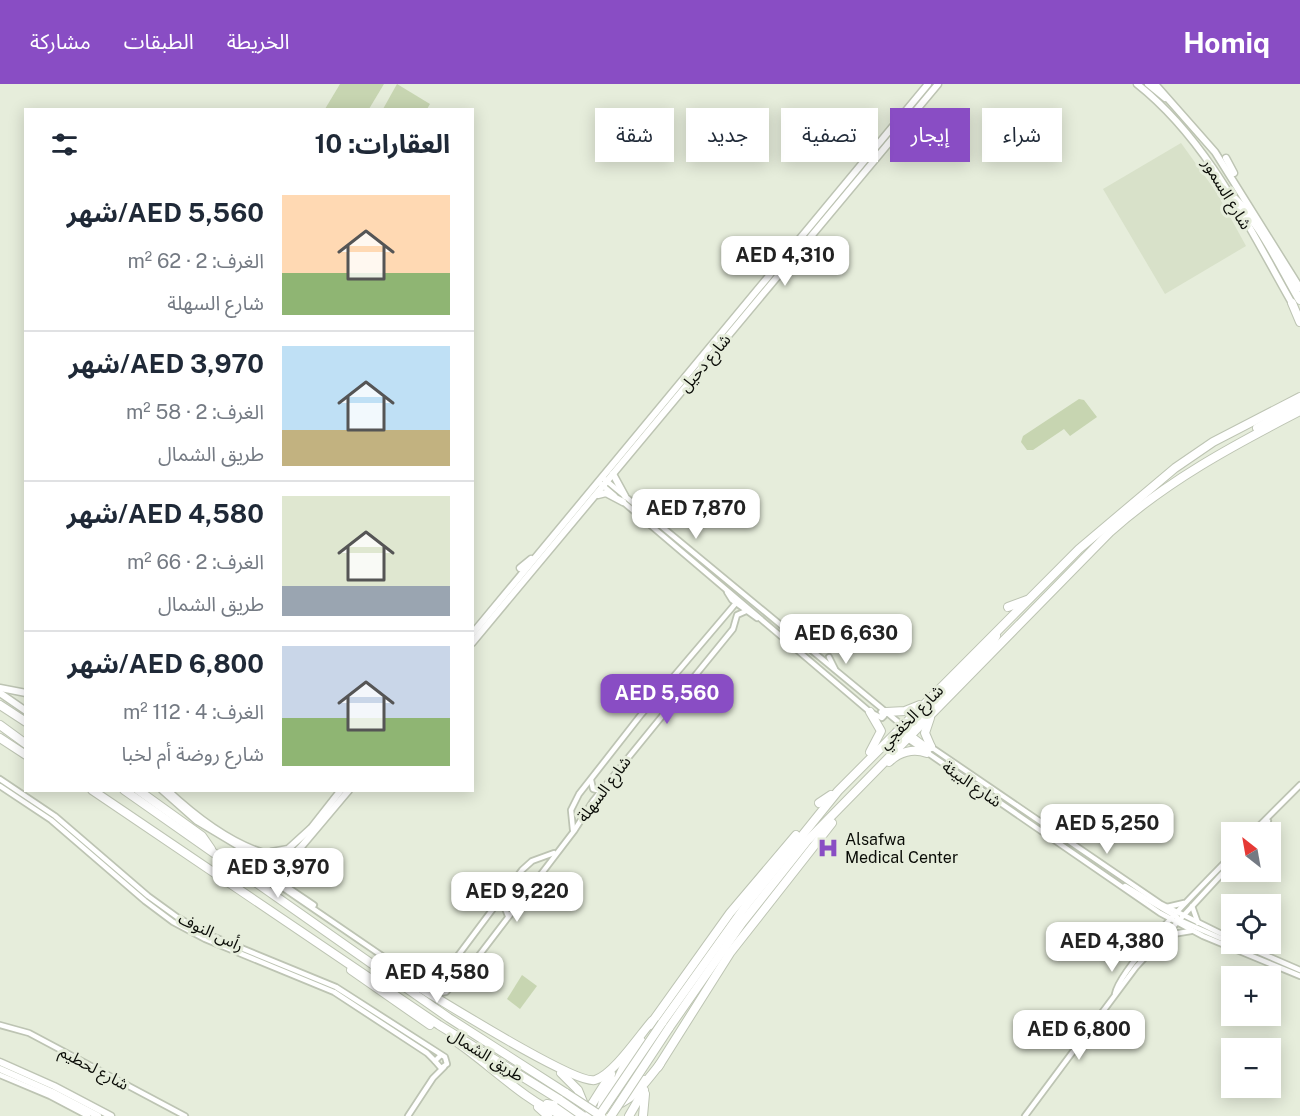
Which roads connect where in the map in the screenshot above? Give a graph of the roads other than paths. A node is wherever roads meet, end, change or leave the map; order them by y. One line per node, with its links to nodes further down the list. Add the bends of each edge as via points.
1 (928, 84): 18 (main road, شارع دحيل)
2 (938, 84): 7 (main road, شارع دحيل)
3 (1137, 84): 13 (main road, شارع السمور, via 1188,133)
4 (1148, 84): 6 (main road)
5 (1155, 84): 6 (main road, شارع السمور)
6 (1178, 107): 12 (main road, شارع السمور)
7 (918, 108)
8 (890, 141): 11 (main road, شارع دحيل)
9 (1226, 158): 12 (main road)
10 (875, 166): 11 (main road)
11 (860, 177): 17 (main road, شارع دحيل)
12 (1241, 190): 14 (main road, شارع السمور)
13 (1227, 193): 16 (highway, via 1258,230)
14 (1300, 288)
15 (749, 292): 18 (main road)
16 (1296, 302): 20 (main road); 21 (highway)
17 (751, 308): 19 (main road); 22 (main road, شارع دحيل)
18 (743, 309): 35 (main road, شارع دحيل)
19 (749, 315)
20 (1300, 316)
21 (1300, 322)
22 (693, 376): 23 (main road); 29 (main road, شارع دحيل)
23 (690, 387)
24 (1300, 397): 30 (highway, شارع الخفجي)
25 (1300, 404): 32 (highway, via 1218,449)
26 (1300, 413): 32 (highway, شارع الخفجي)
27 (659, 424): 29 (main road)
28 (1222, 428): 30 (highway)
29 (641, 440): 33 (main road, شارع دحيل)
30 (1213, 442): 47 (highway, شارع الخفجي, via 1123,510)
31 (631, 458): 33 (main road)
32 (1203, 462): 68 (highway, شارع الخفجي, via 1110,532)
33 (621, 464): 34 (main road, شارع دحيل)
34 (613, 474): 35 (main road, شارع دحيل); 37 (main road)
35 (603, 482): 36 (main road, شارع دحيل); 37 (street); 44 (main road, شارع دحيل)
36 (594, 496): 37 (main road, via 606,493); 42 (main road, شارع دحيل)
37 (624, 499): 38 (street); 40 (street)
38 (632, 502): 39 (street); 58 (street)
39 (641, 503)
40 (640, 516): 41 (street); 46 (street)
41 (652, 531)
42 (561, 537): 43 (main road); 56 (main road, شارع دحيل)
43 (558, 547)
44 (539, 554): 45 (main road); 55 (main road, شارع دحيل)
45 (520, 568)
46 (717, 582): 48 (street); 53 (street)
47 (1029, 600): 49 (highway); 54 (highway, شارع الخفجي)
48 (734, 601): 50 (street); 51 (street, شارع السهلة)
49 (1008, 608)
50 (748, 613): 52 (street, via 740,612); 53 (street)
51 (726, 615): 52 (street); 80 (street, شارع السهلة)
52 (736, 617): 85 (street, شارع السهلة, via 733,629)
53 (771, 628): 69 (street)
54 (1001, 628): 60 (highway, شارع الخفجي); 73 (highway, via 990,647)
55 (474, 632)
56 (474, 641)
57 (829, 657): 58 (street)
58 (836, 671): 64 (street)
59 (944, 672): 60 (highway)
60 (943, 685): 65 (highway, شارع الخفجي)
61 (0, 688): 63 (main road)
62 (0, 693): 67 (main road)
63 (24, 693)
64 (864, 695): 69 (street, via 884,716 879,718); 70 (street)
65 (927, 701): 70 (highway, via 904,711); 73 (highway, شارع الخفجي)
66 (0, 705): 71 (highway)
67 (24, 710)
68 (934, 711): 73 (highway, شارع الخفجي); 76 (highway, via 925,730)
69 (870, 712): 78 (highway, via 881,734)
70 (886, 712): 73 (street)
71 (24, 722)
72 (0, 725): 75 (highway)
73 (904, 733): 76 (highway); 78 (highway, شارع الخفجي); 79 (highway, شارع الخفجي); 106 (highway)
74 (0, 738): 77 (highway)
75 (24, 743)
76 (929, 750): 79 (highway, via 902,753); 115 (street, شارع البيئة); 119 (street, شارع البيئة)
77 (24, 754)
78 (860, 767): 86 (highway, شارع الخفجي)
79 (877, 768): 98 (highway, شارع الخفجي)
80 (591, 778): 84 (street, شارع السهلة); 85 (street, via 592,788)
81 (0, 779): 145 (street, رأس النوف, via 55,816 184,922 333,986)
82 (1300, 785): 99 (street)
83 (0, 786): 149 (street, رأس النوف, via 51,820 173,922 334,992 427,1053)
84 (583, 789): 96 (street, via 591,791); 105 (street, شارع السهلة, via 572,810)
85 (601, 791): 96 (street, شارع السهلة)
86 (838, 791): 97 (highway); 100 (highway, شارع الخفجي)
87 (90, 792): 95 (highway)
88 (95, 792): 95 (highway, طريق الشمال)
89 (127, 792): 107 (highway, طريق الشمال)
90 (142, 792): 107 (highway, via 202,836)
91 (164, 792): 110 (main road, via 197,821 249,852)
92 (169, 792): 104 (main road)
93 (349, 792): 94 (main road)
94 (339, 794): 103 (main road); 112 (main road, via 301,847)
95 (106, 801): 133 (highway, طريق الشمال)
96 (593, 801): 105 (street, شارع السهلة)
97 (819, 803)
98 (841, 806): 106 (highway, شارع الخفجي); 125 (highway)
99 (1271, 816): 101 (street); 102 (street)
100 (812, 822): 141 (highway, via 780,852); 143 (highway, شارع الخفجي, via 720,940)
101 (1264, 822)
102 (1266, 822)
103 (310, 829): 104 (main road, via 278,853); 109 (main road, via 290,851)
104 (221, 831): 109 (main road)
105 (574, 831): 108 (street, شارع السهلة)
106 (807, 841): 143 (highway, شارع الخفجي)
107 (212, 850): 132 (highway, طريق الشمال)
108 (556, 852): 117 (street, شارع السهلة, via 527,865); 121 (street, شارع السهلة)
109 (272, 856): 110 (main road, via 262,860); 112 (main road)
110 (260, 866): 113 (main road)
111 (1221, 867): 116 (street)
112 (279, 869): 113 (main road); 123 (street, via 284,884)
113 (269, 875): 123 (street)
114 (1221, 875): 118 (street)
115 (1110, 878): 120 (street, شارع البيئة); 122 (street)
116 (1190, 900): 119 (street); 122 (street)
117 (496, 906): 121 (street, via 504,906); 135 (street, شارع السهلة)
118 (1192, 906): 122 (street); 124 (street)
119 (1167, 907): 122 (street, شارع البيئة)
120 (1160, 913): 122 (street, شارع البيئة); 126 (street)
121 (508, 916): 136 (street, شارع السهلة)
122 (1177, 918): 124 (street, شارع البيئة); 126 (street); 127 (street, شارع البيئة); 129 (street); 130 (street)
123 (335, 922): 139 (street)
124 (1200, 925): 128 (street, شارع البيئة)
125 (750, 927): 131 (highway); 144 (highway)
126 (1164, 928): 140 (street, via 1134,962)
127 (1196, 933): 129 (street, via 1179,931); 138 (street, شارع البيئة)
128 (1221, 936)
129 (1162, 937): 140 (street)
130 (1221, 937)
131 (745, 941)
132 (342, 942): 146 (highway); 159 (highway, طريق الشمال, bridge, via 449,1018)
133 (321, 944): 157 (highway, via 363,979); 158 (highway, طريق الشمال, bridge, via 439,1025)
134 (1265, 954): 137 (street)
135 (460, 955): 136 (street); 139 (street, شارع السهلة, via 442,985)
136 (470, 966): 139 (street, شارع السهلة, via 444,993)
137 (1300, 970)
138 (1300, 976)
139 (429, 986)
140 (1114, 994): 169 (street)
141 (652, 1021): 146 (highway, via 610,1070 593,1081 578,1078); 147 (highway); 158 (highway, via 599,1089)
142 (0, 1025): 163 (street, شارع لحطيم, via 29,1033)
143 (665, 1025): 159 (highway, شارع الخفجي, bridge); 166 (highway, شارع الخفجي, bridge)
144 (678, 1036): 147 (highway, via 645,1080 629,1090 619,1080); 150 (highway)
145 (441, 1055): 149 (street); 151 (street, via 447,1060)
146 (538, 1057): 155 (highway)
147 (627, 1060): 159 (highway, via 605,1092)
148 (0, 1062): 162 (main road)
149 (435, 1063): 151 (street); 154 (street)
150 (660, 1064): 156 (highway); 159 (highway, via 633,1097)
151 (444, 1067): 154 (street)
152 (0, 1069): 161 (main road)
153 (0, 1075): 160 (street)
154 (433, 1078): 164 (street)
155 (569, 1079): 157 (highway, via 576,1093 569,1105 551,1106); 158 (highway, via 578,1090)
156 (647, 1085): 167 (highway); 168 (highway)
157 (529, 1096): 158 (highway, via 556,1112); 165 (highway)
158 (586, 1115): 159 (highway)
159 (600, 1115)
160 (88, 1116)
161 (98, 1116)
162 (111, 1116)
163 (185, 1116)
164 (408, 1116)
165 (548, 1116)
166 (611, 1116)
167 (629, 1116)
168 (643, 1116)
169 (1025, 1116)

